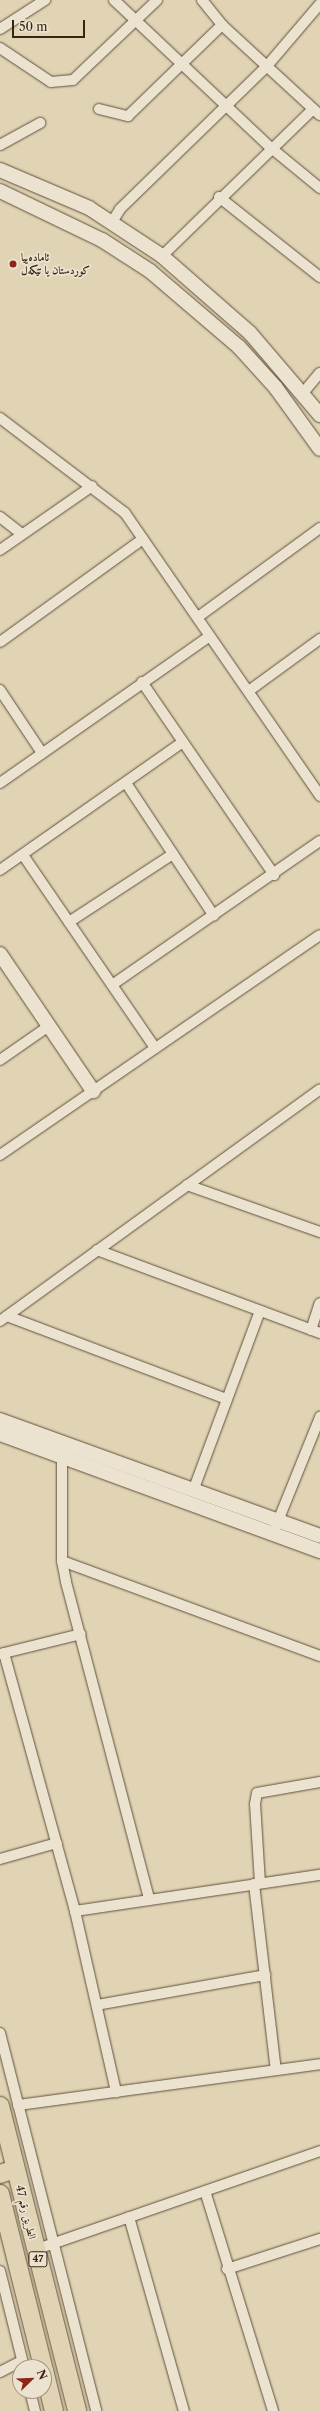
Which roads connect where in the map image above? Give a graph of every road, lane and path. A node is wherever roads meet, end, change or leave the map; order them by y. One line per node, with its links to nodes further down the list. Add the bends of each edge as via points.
1 (45, 0): 8 (street)
2 (114, 0): 6 (street)
3 (157, 0): 6 (street)
4 (202, 0): 7 (street)
5 (320, 4): 11 (street)
6 (134, 19): 9 (street, via 73,80 51,82); 10 (street)
7 (222, 25): 10 (street); 11 (street)
8 (0, 29)
9 (0, 48)
10 (180, 65): 12 (street); 13 (street, via 128,116)
11 (268, 66): 12 (street); 14 (street)
12 (226, 107): 17 (street); 22 (street, via 120,209)
13 (99, 109)
14 (316, 112): 17 (street)
15 (40, 123): 16 (street)
16 (0, 144)
17 (270, 147): 19 (street); 21 (street)
18 (0, 170): 22 (street, via 90,208)
19 (319, 185)
20 (0, 191): 23 (street)
21 (219, 197): 24 (street); 25 (street)
22 (112, 222): 23 (street); 24 (street)
23 (102, 240): 30 (street, via 150,271 239,347 276,388)
24 (162, 256): 27 (street, via 250,333)
25 (320, 277)
26 (320, 373): 27 (street)
27 (303, 393): 28 (street)
28 (320, 415)
29 (0, 418): 31 (street)
30 (320, 449)
31 (92, 486): 34 (street); 35 (street, via 121,509)
32 (0, 517): 34 (street)
33 (320, 528): 37 (street)
34 (22, 534): 36 (street)
35 (143, 539): 37 (street); 40 (street)
36 (0, 550)
37 (198, 617): 38 (street)
38 (210, 636): 41 (street); 43 (street)
39 (320, 639): 43 (street)
40 (0, 642)
41 (142, 682): 44 (street); 45 (street)
42 (0, 690): 45 (street)
43 (250, 690): 48 (street)
44 (183, 742): 47 (street); 53 (street)
45 (42, 753): 46 (street)
46 (0, 783)
47 (126, 783): 50 (street); 51 (street)
48 (320, 796)
49 (320, 841): 53 (street)
50 (23, 854): 52 (street); 55 (street)
51 (173, 854): 54 (street); 55 (street)
52 (0, 870)
53 (274, 875): 54 (street)
54 (214, 916): 58 (street)
55 (69, 922): 58 (street)
56 (320, 935): 60 (street)
57 (0, 954): 59 (street)
58 (112, 985): 60 (street)
59 (49, 1026): 61 (street); 62 (street)
60 (154, 1048): 62 (street)
61 (0, 1060)
62 (93, 1091): 64 (street)
63 (319, 1091): 65 (street)
64 (0, 1155)
65 (187, 1185): 66 (street); 67 (street)
66 (320, 1232)
67 (97, 1250): 69 (street); 70 (street)
68 (320, 1303): 71 (street)
69 (260, 1311): 71 (street); 72 (street)
70 (4, 1318): 72 (street)
71 (316, 1331)
72 (226, 1399): 78 (street)
73 (320, 1417): 75 (street)
74 (0, 1420): 78 (street)
75 (318, 1429): 79 (street)
76 (0, 1434): 77 (street)
77 (62, 1456): 80 (street); 83 (street)
78 (193, 1490): 79 (street)
79 (278, 1520): 80 (street); 81 (street)
80 (273, 1534): 82 (street)
81 (320, 1536)
82 (320, 1551)
83 (62, 1561): 84 (street); 86 (street)
84 (81, 1634): 85 (street); 92 (street)
85 (2, 1654): 88 (street)
86 (320, 1656)
87 (320, 1782): 91 (street, via 257,1794)
88 (57, 1843): 89 (street); 93 (street)
89 (0, 1859)
90 (320, 1875): 91 (street)
91 (257, 1884): 92 (street); 94 (street)
92 (149, 1898): 93 (street)
93 (75, 1911): 95 (street)
94 (265, 1975): 95 (street); 98 (street)
95 (97, 2005): 99 (street)
96 (0, 2033): 100 (street)
97 (320, 2064): 98 (street)
98 (276, 2070): 99 (street)
99 (116, 2092): 100 (street)
100 (18, 2104): 108 (street)
101 (0, 2106): 103 (highway, الطريق رقم 47 / 47)
102 (320, 2152): 104 (street)
103 (8, 2172): 109 (highway, الطريق رقم 47 / 47)
104 (206, 2191): 106 (street); 110 (street)
105 (0, 2194): 113 (highway, الطريق رقم 47 / 47)
106 (130, 2217): 108 (street); 122 (street)
107 (320, 2239): 110 (street)
108 (53, 2243): 109 (street); 121 (street)
109 (35, 2249): 120 (highway, الطريق رقم 47 / 47)
110 (227, 2269): 123 (street)
111 (0, 2271): 112 (street)
112 (22, 2359)
113 (41, 2359)
114 (12, 2368): 115 (street)
115 (0, 2372)
116 (32, 2399): 118 (street)
117 (51, 2399): 119 (highway)
118 (35, 2411)
119 (54, 2411)
120 (77, 2411)
121 (96, 2411)
122 (184, 2411)
123 (273, 2411)

